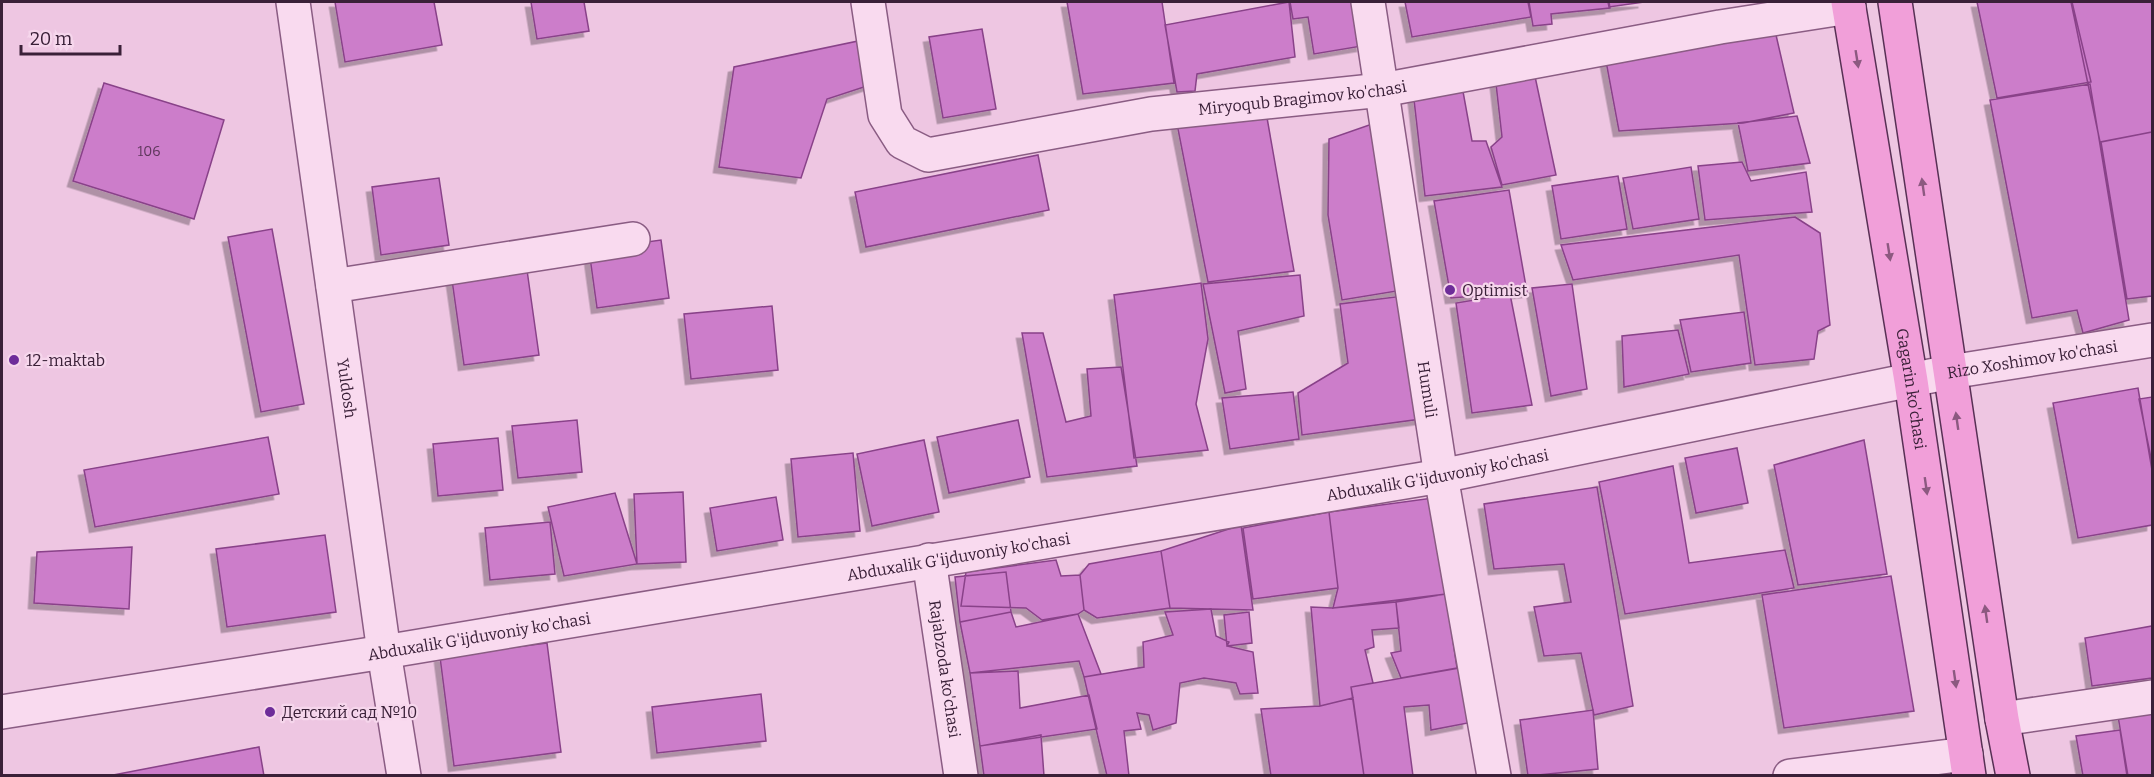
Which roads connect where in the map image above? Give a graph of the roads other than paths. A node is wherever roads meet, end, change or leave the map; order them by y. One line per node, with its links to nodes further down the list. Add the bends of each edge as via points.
1 (293, 2): 8 (street, Yuldosh)
2 (868, 2): 6 (street, Miryoqub Bragimov ko'chasi, via 885,115 902,142 928,155 1151,114)
3 (1368, 2): 6 (street, Humuli)
4 (1895, 2): 10 (main road, one-way to 4)
5 (1848, 4): 6 (street, Miryoqub Bragimov ko'chasi); 11 (main road, Gagarin ko'chasi, one-way to 11)
6 (1382, 90): 12 (street, Humuli)
7 (633, 239): 8 (street)
8 (333, 286): 14 (street, Yuldosh)
9 (2152, 340): 10 (street, Rizo Xoshimov ko'chasi)
10 (1950, 372): 11 (street, Rizo Xoshimov ko'chasi); 17 (main road, one-way to 10)
11 (1911, 381): 12 (street, Abduxalik G'ijduvoniy ko'chasi); 18 (main road, Gagarin ko'chasi, one-way to 18)
12 (1441, 476): 13 (street, Abduxalik G'ijduvoniy ko'chasi); 21 (street, Humuli)
13 (929, 560): 14 (street, Abduxalik G'ijduvoniy ko'chasi); 20 (street, Rajabzoda ko'chasi)
14 (384, 652): 16 (street, Abduxalik G'ijduvoniy ko'chasi); 19 (street, Yuldosh)
15 (2152, 697): 17 (street)
16 (2, 712)
17 (2002, 719): 23 (main road)
18 (1968, 765): 22 (street)
19 (404, 776)
20 (961, 776)
21 (1494, 776)
22 (1790, 776)
23 (2013, 776)

